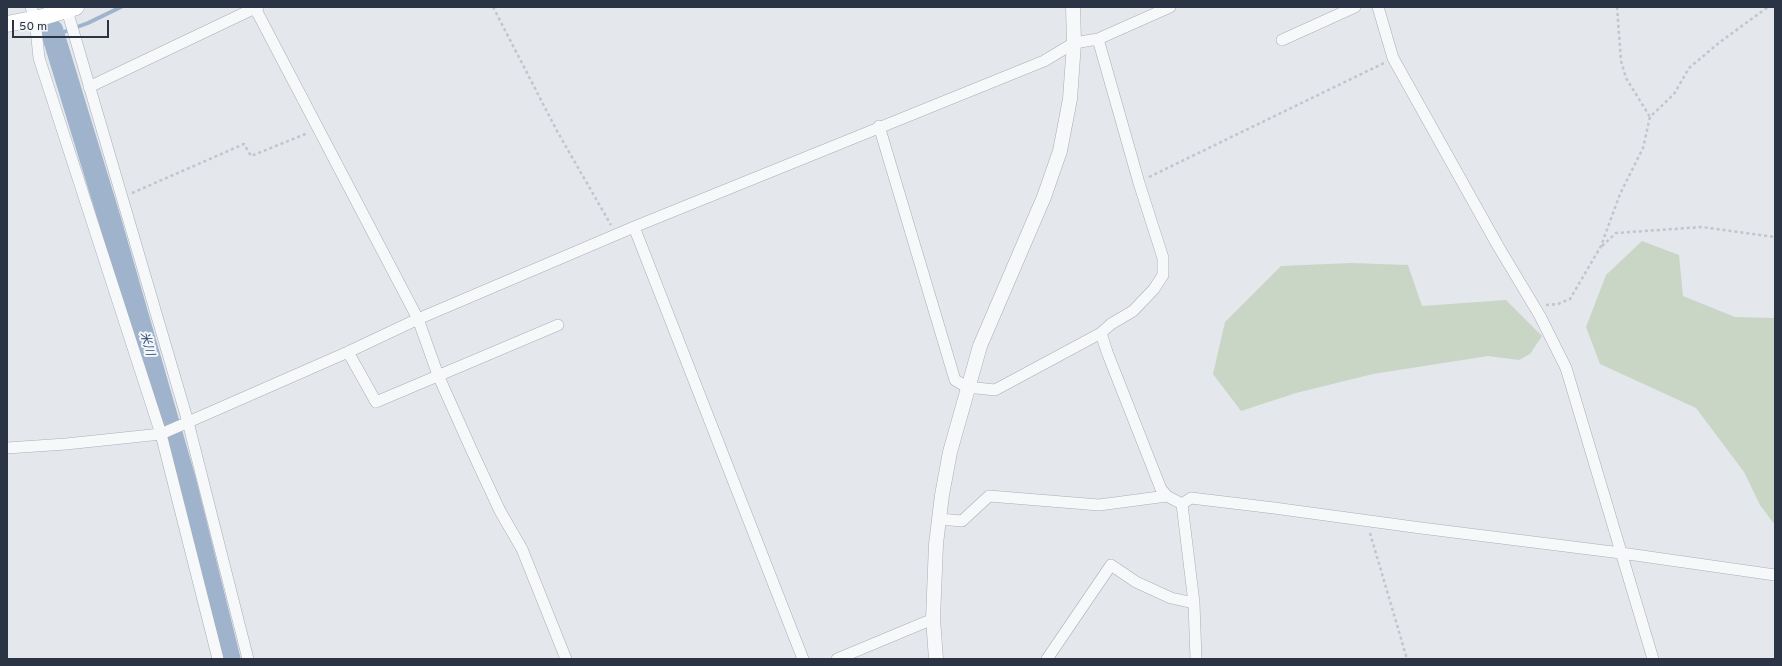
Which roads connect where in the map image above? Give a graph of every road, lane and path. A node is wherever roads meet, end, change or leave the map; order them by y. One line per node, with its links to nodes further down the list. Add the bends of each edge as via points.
1 (493, 7): 23 (path, via 557,131)
2 (1073, 7): 14 (street)
3 (1170, 7): 12 (street)
4 (1355, 7): 13 (street)
5 (1378, 7): 15 (street)
6 (1616, 7): 17 (path, via 1621,61 1626,78)
7 (1768, 7): 17 (path, via 1689,68 1674,94)
8 (257, 8): 16 (street); 19 (street)
9 (65, 9): 10 (main road); 16 (street)
10 (33, 13): 11 (main road); 34 (street, via 39,58)
11 (7, 24)
12 (1098, 39): 14 (street); 20 (street)
13 (1282, 40)
14 (1074, 43): 18 (street, via 1044,61); 32 (street, via 1070,99 1060,151 1044,197 980,346)
15 (1393, 58): 20 (path); 26 (street)
16 (89, 87): 21 (street)
17 (1650, 117): 25 (path, via 1643,148 1620,194)
18 (879, 126): 22 (street); 32 (street, via 955,380)
19 (317, 129): 21 (path, via 251,156 244,144); 27 (street)
20 (1139, 183): 29 (street, via 1163,258 1163,275 1133,311)
21 (121, 198): 33 (street)
22 (634, 227): 23 (street); 47 (street)
23 (617, 234): 27 (street)
24 (1775, 237): 25 (path, via 1702,227 1616,234)
25 (1602, 246): 26 (path, via 1570,300)
26 (1534, 306): 40 (street, via 1566,368)
27 (418, 319): 30 (street); 31 (street)
28 (558, 325): 31 (street)
29 (1101, 333): 32 (street, via 995,390); 36 (street, via 1158,482)
30 (348, 352): 31 (street, via 376,402); 33 (street)
31 (438, 375): 46 (street, via 500,511 522,550)
32 (967, 387): 38 (street, via 950,452)
33 (188, 422): 34 (street); 45 (street)
34 (160, 434): 35 (street); 44 (street)
35 (7, 448)
36 (1167, 496): 37 (street); 38 (street, via 1099,505 989,496 962,521)
37 (1182, 504): 39 (street, via 1190,498); 42 (street)
38 (939, 519): 43 (street)
39 (1366, 521): 40 (street); 52 (path)
40 (1621, 553): 41 (street); 53 (street)
41 (1775, 575)
42 (1194, 603): 50 (street, via 1171,598 1136,582 1111,565); 51 (street)
43 (933, 620): 48 (street); 49 (street)
44 (218, 659)
45 (248, 659)
46 (566, 659)
47 (804, 659)
48 (837, 659)
49 (936, 659)
50 (1047, 659)
51 (1196, 659)
52 (1406, 659)
53 (1653, 659)

